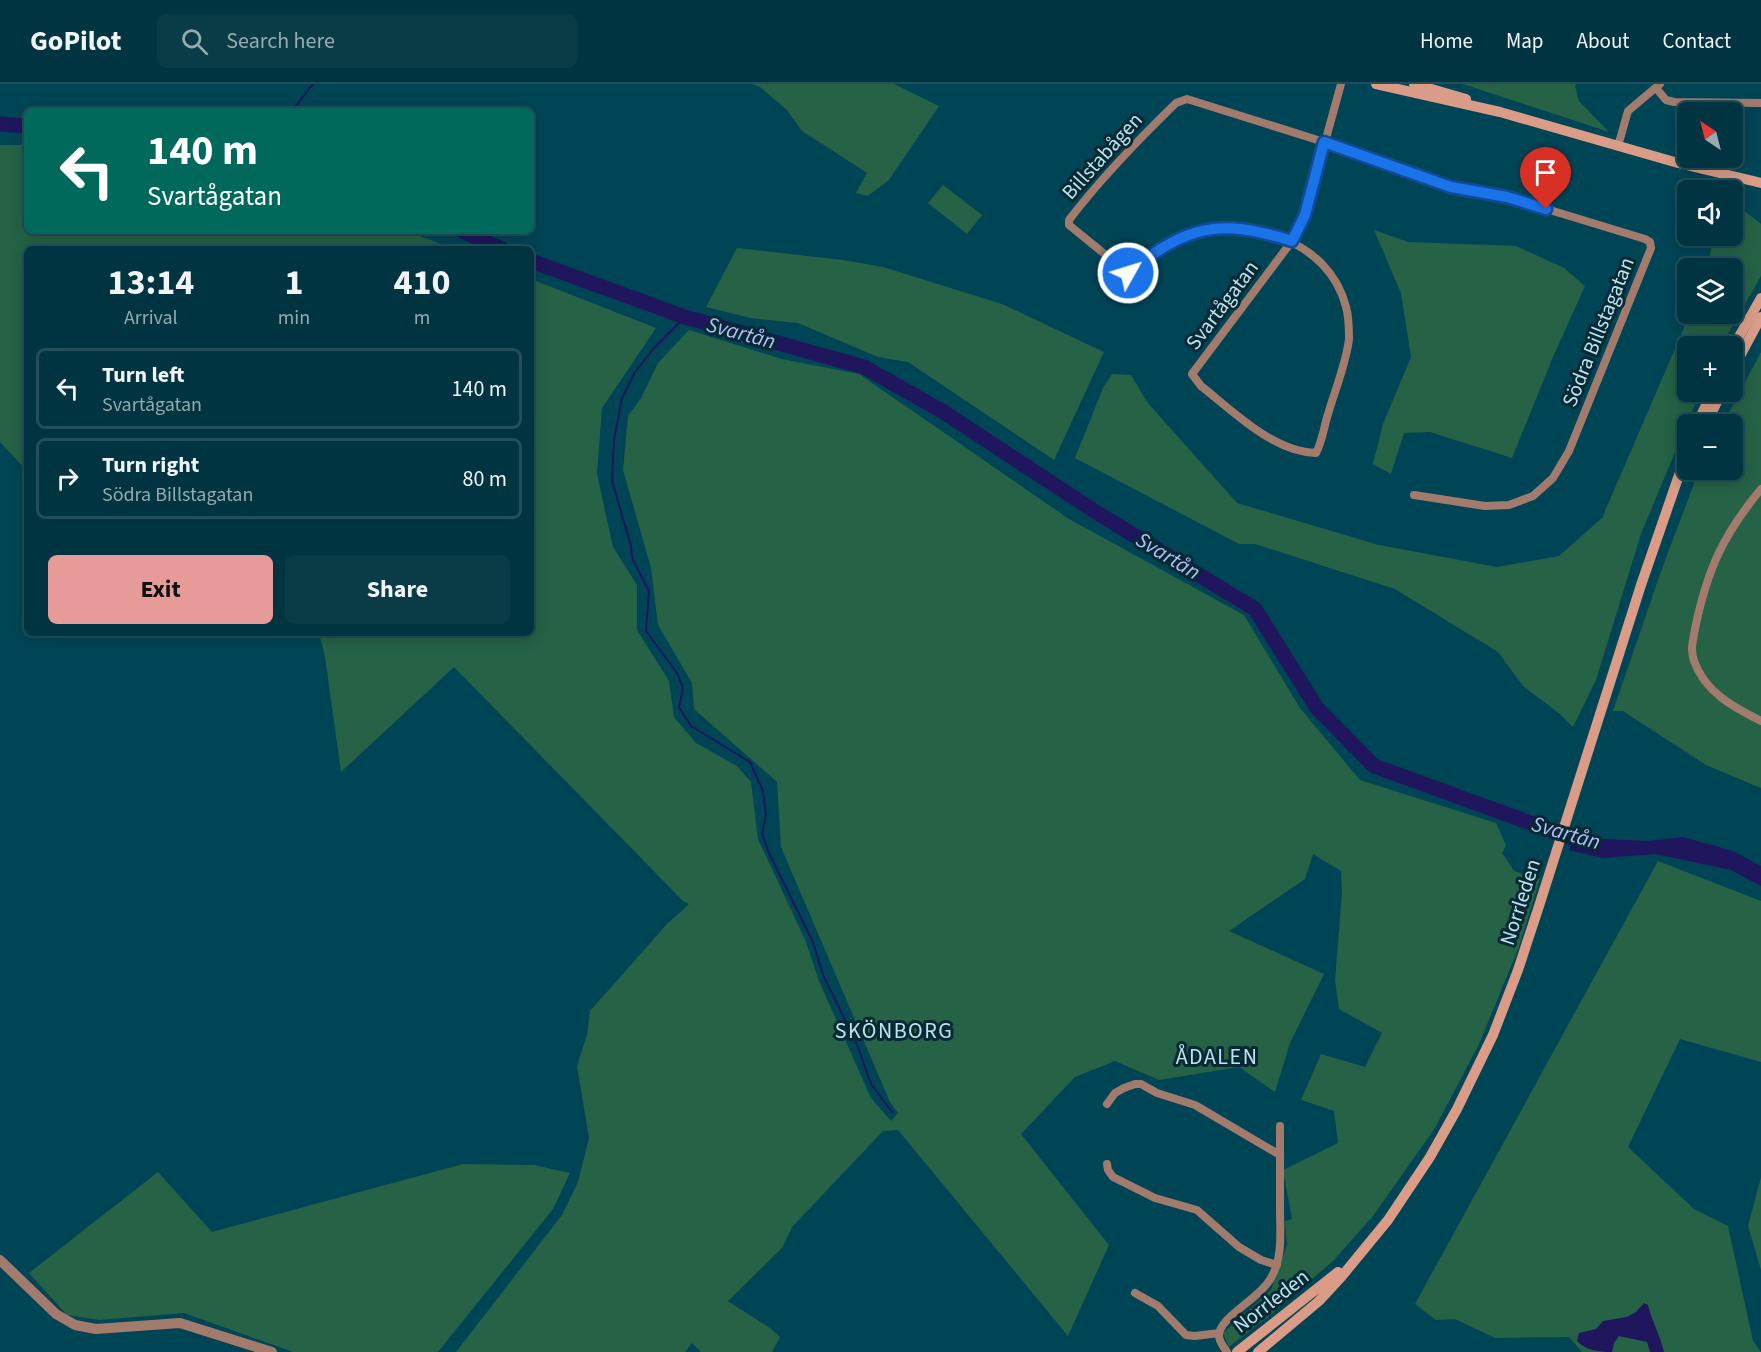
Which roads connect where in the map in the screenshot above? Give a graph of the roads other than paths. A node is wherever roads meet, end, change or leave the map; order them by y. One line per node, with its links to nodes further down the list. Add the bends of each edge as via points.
1 (1341, 84): 7 (street, Svartågatan)
2 (1376, 84): 6 (main road)
3 (1414, 84): 6 (main road)
4 (1658, 86): 5 (street, via 1666,100 1674,102); 8 (street, via 1628,111)
5 (1761, 103)
6 (1500, 112): 8 (main road)
7 (1324, 142): 12 (street, Svartågatan, via 1305,215); 12 (street, Billstabågen, via 1181,100 1116,163 1069,220 1072,229 1128,273 1167,244 1217,228 1253,230); 21 (street, Södra Billstagatan, via 1451,187 1507,197 1645,238 1652,248 1569,451 1553,478 1533,496 1509,505 1485,506)
8 (1618, 146): 9 (main road)
9 (1734, 177): 10 (main road); 11 (main road)
10 (1761, 183)
11 (1761, 191)
12 (1292, 241): 17 (street, Billstabågen, via 1330,274 1346,307 1349,325 1343,362); 17 (street, Svartågatan, via 1192,374 1201,386 1272,441)
13 (1761, 298): 15 (main road)
14 (1761, 317): 16 (main road)
15 (1739, 336)
16 (1743, 351)
17 (1315, 453)
18 (1677, 480): 22 (main road, Norrleden)
19 (1681, 480): 22 (main road, Norrleden)
20 (1761, 489): 23 (street, via 1722,542 1690,648 1703,679 1715,694)
21 (1414, 495)
22 (1659, 530): 28 (main road, Norrleden, via 1526,945 1493,1035 1457,1109 1410,1190)
23 (1761, 721)
24 (1107, 1104): 26 (street, via 1115,1093 1141,1084 1195,1105)
25 (1280, 1126): 26 (street)
26 (1280, 1155): 30 (street, via 1281,1240)
27 (1107, 1164): 30 (street, via 1113,1177 1143,1194 1197,1209 1239,1247)
28 (1357, 1257): 35 (main road, Norrleden); 36 (main road, Norrleden, via 1319,1301)
29 (0, 1260): 33 (street, via 56,1314 75,1325 96,1329 180,1323)
30 (1277, 1265): 32 (street, via 1264,1289 1227,1318)
31 (1135, 1293): 32 (street, via 1158,1306 1186,1335)
32 (1219, 1333): 34 (street)
33 (272, 1352)
34 (1227, 1352)
35 (1238, 1352)
36 (1258, 1352)

